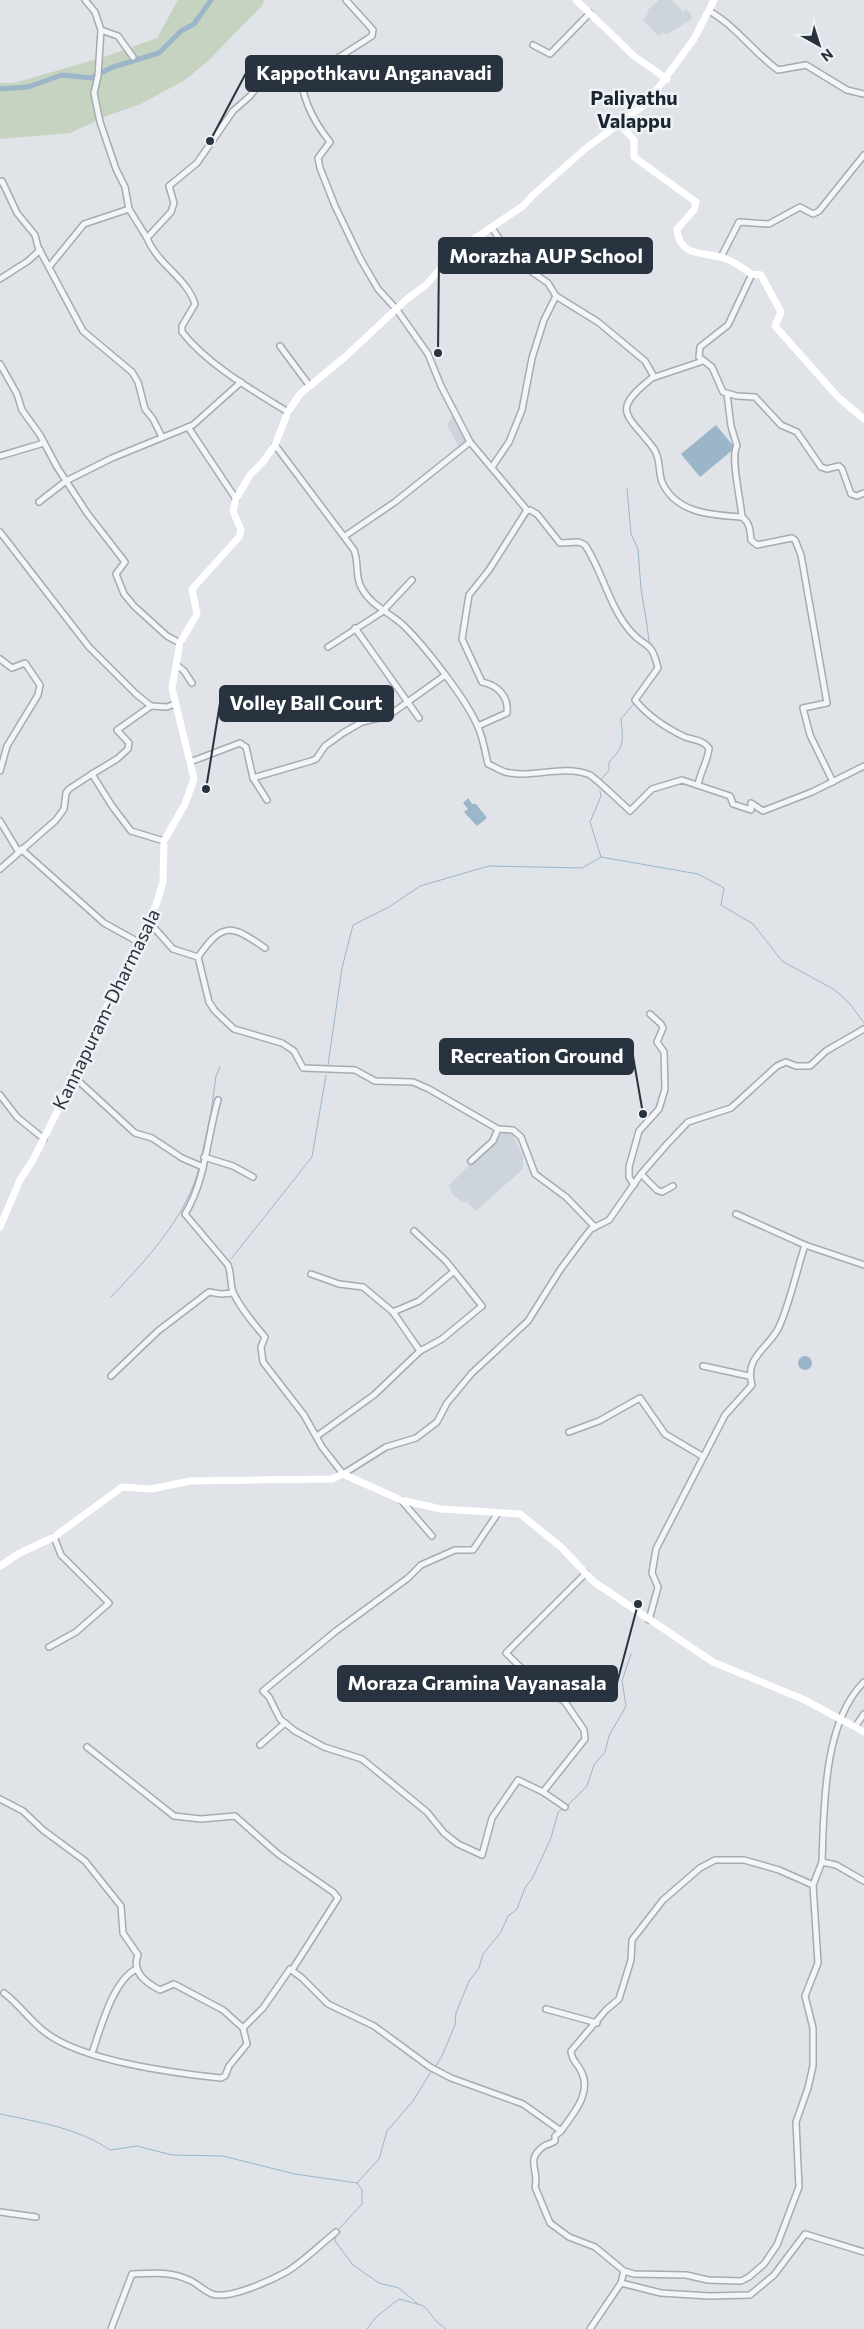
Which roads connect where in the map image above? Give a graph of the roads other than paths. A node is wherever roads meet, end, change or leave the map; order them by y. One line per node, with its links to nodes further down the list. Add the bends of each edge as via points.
1 (85, 0): 7 (street, via 95,12)
2 (346, 0): 10 (street, via 373,30 372,36 330,63)
3 (576, 0): 6 (main road)
4 (714, 0): 5 (main road)
5 (709, 11): 11 (main road); 12 (street, via 721,17 778,70 806,64 847,90)
6 (590, 13): 8 (street, via 550,54); 11 (main road, via 634,56)
7 (101, 30): 9 (street, via 118,36); 16 (street, via 94,94)
8 (533, 45)
9 (133, 56)
10 (300, 70): 18 (street, via 279,71 263,79 233,111 196,163 169,186 174,203 171,212); 25 (street, via 312,116 330,142 318,158 325,184 361,260 378,289)
11 (667, 79): 13 (main road, via 647,103)
12 (864, 94)
13 (620, 124): 17 (main road, via 586,148 523,206); 20 (main road, via 634,140 634,157 696,202 694,210 678,229 678,237 683,244 696,253)
14 (864, 155): 20 (street, via 819,211 814,214 800,207 769,224 739,222)
15 (0, 182): 19 (street, via 17,213 35,235)
16 (129, 209): 18 (street); 21 (street, via 84,224)
17 (492, 228): 24 (street, via 512,258 548,283); 25 (main road, via 455,252 426,285)
18 (148, 238): 30 (street, via 151,248 192,294 195,304 182,326 182,332 200,353)
19 (40, 250): 21 (street); 23 (street)
20 (721, 257): 22 (main road)
21 (48, 267): 36 (street, via 83,332 132,372 145,409)
22 (752, 274): 27 (street, via 728,325 700,347 699,357); 34 (main road, via 764,279 781,312 775,326 838,397)
23 (0, 279)
24 (556, 296): 29 (street, via 598,322 645,361); 41 (street, via 544,320 532,358 522,410 509,442)
25 (397, 310): 31 (main road); 37 (street, via 428,354)
26 (280, 346): 31 (street)
27 (703, 361): 29 (street); 32 (street, via 712,367 723,392)
28 (0, 364): 38 (street, via 22,410)
29 (652, 378): 47 (street, via 631,396 626,409 634,426 658,456 665,487 677,501 692,510)
30 (241, 382): 33 (street); 35 (street)
31 (310, 385): 33 (main road)
32 (727, 394): 43 (street, via 755,397 781,425 796,432 821,467 839,466 851,494); 47 (street, via 737,446 735,467)
33 (288, 412): 39 (main road)
34 (864, 419)
35 (188, 427): 36 (street); 44 (street)
36 (162, 437): 42 (street)
37 (470, 442): 41 (street); 49 (street, via 395,502)
38 (44, 443): 40 (street); 42 (street)
39 (275, 445): 44 (main road); 49 (street)
40 (0, 456)
41 (492, 467): 46 (street)
42 (66, 481): 45 (street); 53 (street, via 125,562 116,574 124,594 167,636)
43 (864, 494)
44 (236, 498): 53 (main road, Kannapuram-Dharmasala, via 233,511 241,530 239,537 192,589 192,599 198,610)
45 (39, 502)
46 (527, 511): 63 (street, via 469,595 462,638 482,682 495,685 503,694 508,709 507,713); 70 (street, via 537,514 560,544 579,542 585,545 614,608 632,633 654,651 658,668 636,701 650,716 685,736 706,743 710,748)
47 (742, 517): 69 (street, via 747,521 750,540 757,546 792,538 801,554 827,703 803,708 810,735)
48 (0, 532): 61 (street, via 89,647)
49 (345, 536): 51 (street, via 358,560 361,588)
50 (412, 580): 51 (street)
51 (382, 612): 52 (street); 57 (street, via 404,625)
52 (355, 628): 54 (street); 59 (street)
53 (180, 643): 56 (main road, Kannapuram-Dharmasala)
54 (328, 647)
55 (0, 659): 66 (street, via 12,668 25,663 40,690 7,746)
56 (178, 666): 58 (street); 60 (main road, Kannapuram-Dharmasala, via 172,688)
57 (444, 676): 59 (street); 63 (street)
58 (192, 683)
59 (408, 703): 62 (street); 68 (street, via 388,716 362,722 343,733 325,746 316,759)
60 (175, 704): 61 (street); 64 (main road, Kannapuram-Dharmasala)
61 (151, 706): 67 (street, via 117,730 129,743 128,749)
62 (419, 718)
63 (478, 726): 70 (street, via 488,764 503,772 518,774 555,770 591,776 630,811 652,789 682,780)
64 (190, 762): 68 (street, via 240,743 246,747); 73 (main road, Kannapuram-Dharmasala, via 194,779)
65 (864, 766): 69 (street)
66 (0, 771)
67 (92, 774): 73 (street, via 131,831); 74 (street, via 69,789 64,809 56,820)
68 (253, 778): 71 (street)
69 (834, 782): 70 (street, via 763,811 751,803 751,810 740,808 733,804 730,796)
70 (698, 785)
71 (267, 800)
72 (0, 822): 74 (street)
73 (164, 841): 76 (main road, Kannapuram-Dharmasala, via 163,882)
74 (19, 850): 75 (street); 77 (street, via 104,923)
75 (0, 868)
76 (149, 922): 77 (main road, Kannapuram-Dharmasala); 79 (street, via 173,949)
77 (140, 943): 82 (main road, Kannapuram-Dharmasala)
78 (265, 948): 79 (street, via 240,931 232,930 211,938)
79 (198, 957): 85 (street, via 209,1002 234,1029 282,1042 294,1051 303,1068 355,1070 375,1081 414,1082)
80 (650, 1014): 92 (street, via 663,1028 657,1042 664,1052 665,1089 659,1110 639,1131 629,1167 629,1177)
81 (864, 1029): 90 (street, via 826,1051 810,1066 786,1062 777,1066 731,1108 688,1122)
82 (72, 1075): 86 (main road, Kannapuram-Dharmasala); 89 (street, via 135,1133 152,1138)
83 (0, 1095): 86 (street, via 17,1117)
84 (218, 1100): 87 (street)
85 (498, 1129): 88 (street, via 493,1141); 96 (street, via 513,1130 521,1137 535,1174 566,1197)
86 (44, 1139): 95 (main road, Kannapuram-Dharmasala, via 20,1180)
87 (204, 1157): 89 (street); 91 (street)
88 (471, 1161)
89 (200, 1166): 102 (street, via 185,1214 228,1265)
90 (641, 1174): 92 (street); 93 (street, via 662,1192)
91 (253, 1176)
92 (634, 1185): 96 (street, via 609,1220)
93 (673, 1186)
94 (736, 1214): 98 (street)
95 (0, 1227)
96 (595, 1227): 111 (street, via 560,1270 528,1321 472,1373 447,1403 437,1422 416,1438 386,1447)
97 (414, 1230): 100 (street)
98 (806, 1245): 99 (street); 107 (street, via 777,1330 753,1358)
99 (864, 1265)
100 (453, 1272): 103 (street, via 419,1301); 104 (street, via 482,1306 442,1340)
101 (311, 1274): 103 (street, via 339,1284 363,1287)
102 (233, 1293): 106 (street, via 209,1292 158,1331); 109 (street, via 266,1337 261,1347 263,1362)
103 (393, 1312): 104 (street)
104 (420, 1351): 109 (street, via 374,1396)
105 (703, 1366): 107 (street)
106 (111, 1376)
107 (749, 1376): 110 (street, via 752,1385 725,1415)
108 (569, 1432): 110 (street, via 599,1421 640,1398 665,1434)
109 (317, 1436): 111 (street)
110 (702, 1456): 118 (street, via 652,1562 652,1573 658,1587)
111 (344, 1474): 112 (main road); 115 (main road, via 332,1479 190,1481 151,1489 122,1487)
112 (401, 1500): 113 (main road, via 441,1509); 114 (street)
113 (498, 1513): 117 (main road, via 520,1514 562,1546); 123 (street, via 473,1550 455,1550 421,1565 263,1691)
114 (432, 1536)
115 (54, 1537): 116 (main road); 119 (street, via 61,1555 109,1603 76,1632)
116 (0, 1566)
117 (586, 1573): 118 (main road); 128 (street, via 506,1652 538,1684 565,1702 584,1730 585,1738)
118 (649, 1620): 122 (main road, via 713,1662 805,1700)
119 (49, 1647)
120 (864, 1682): 122 (street, via 853,1693)
121 (864, 1714): 124 (street)
122 (840, 1719): 124 (main road); 131 (street, via 825,1782)
123 (285, 1723): 126 (street); 128 (street, via 324,1747 362,1759 427,1812 444,1833 458,1844 482,1855 492,1818 518,1780)
124 (855, 1727): 125 (main road)
125 (864, 1732)
126 (260, 1745)
127 (86, 1747): 135 (street, via 174,1816 201,1819 236,1816 278,1854 333,1892 338,1898)
128 (543, 1792): 130 (street)
129 (0, 1799): 134 (street, via 23,1811 94,1871 121,1906 123,1932 138,1955)
130 (565, 1807)
131 (822, 1862): 132 (street, via 836,1865); 133 (street)
132 (864, 1882)
133 (813, 1884): 138 (street, via 744,1860 715,1860 700,1868 663,1900 632,1940 631,1960 619,1999); 147 (street, via 818,1962 805,1996 813,2028 812,2066 796,2122 799,2187 771,2255 749,2277)
134 (136, 1969): 139 (street, via 152,1986 160,1990 174,1984 222,2010); 140 (street, via 128,1974 110,2002)
135 (292, 1970): 139 (street); 141 (street, via 328,2004 379,2030 433,2069 523,2104)
136 (4, 1993): 140 (street, via 44,2032)
137 (546, 2009): 138 (street)
138 (596, 2023): 141 (street, via 571,2051 572,2060 582,2071 584,2086 581,2103)
139 (243, 2028): 140 (street, via 247,2044 221,2078 158,2071)
140 (92, 2053)
141 (561, 2131): 146 (street, via 532,2163 537,2181 535,2187 546,2217 569,2237 595,2247)
142 (0, 2212): 143 (street)
143 (36, 2217)
144 (336, 2232): 150 (street, via 290,2270 221,2296 178,2276 158,2272 132,2274)
145 (864, 2252): 149 (street, via 805,2234 774,2275 750,2295)
146 (624, 2271): 147 (street); 148 (street)
147 (733, 2282): 149 (street)
148 (621, 2283): 149 (street, via 661,2293); 151 (street)
149 (738, 2294)
150 (111, 2329)
151 (590, 2329)

